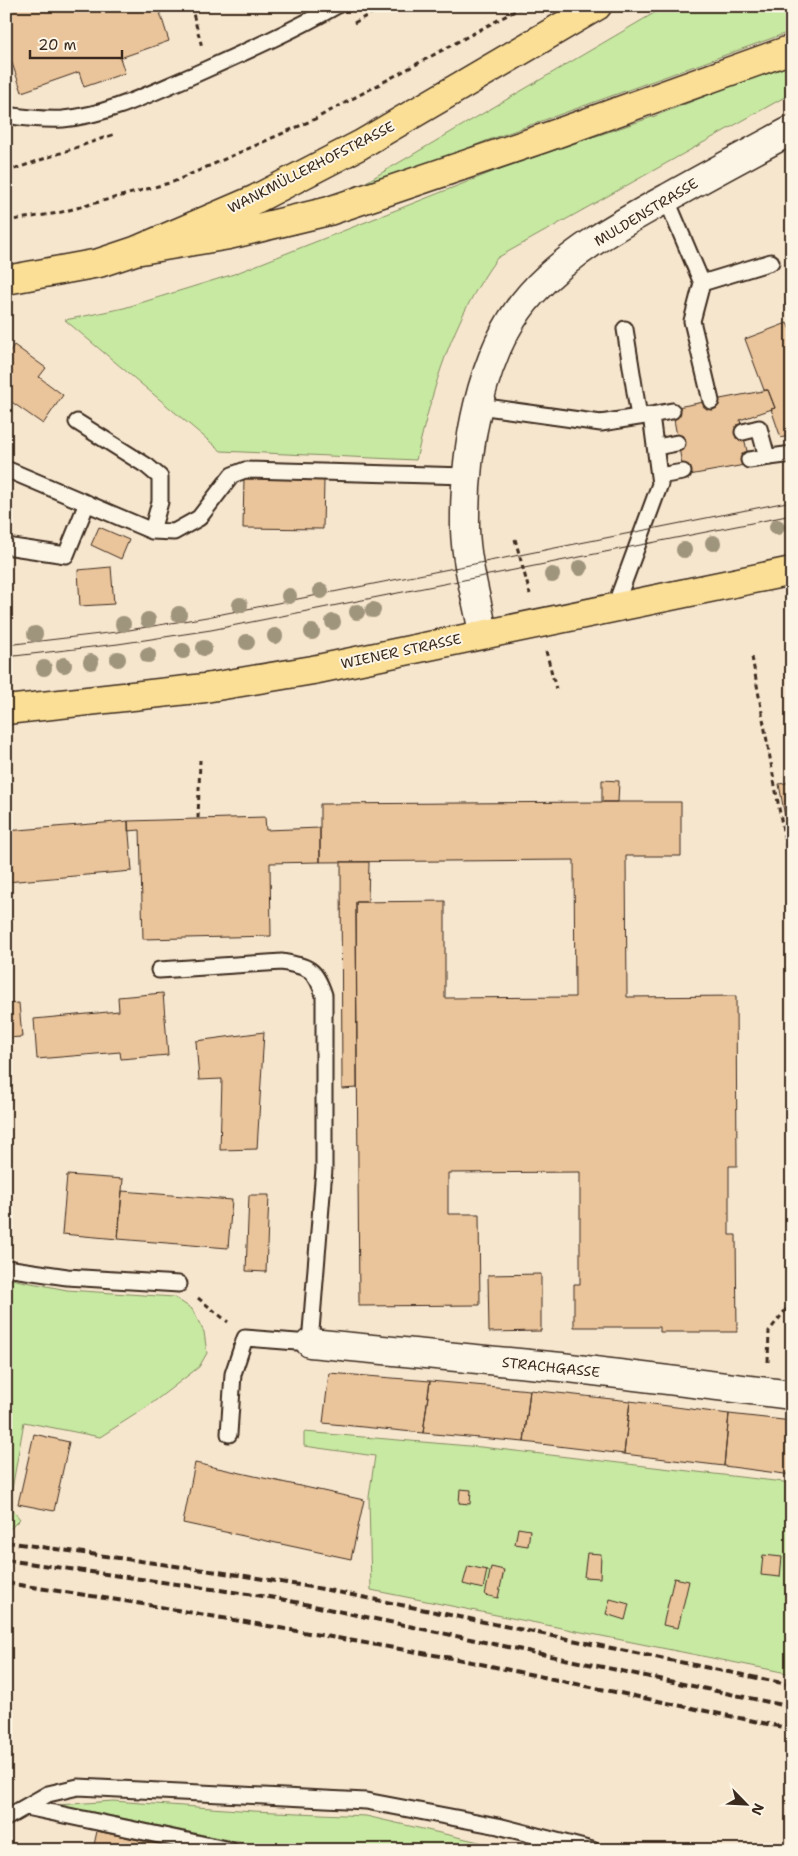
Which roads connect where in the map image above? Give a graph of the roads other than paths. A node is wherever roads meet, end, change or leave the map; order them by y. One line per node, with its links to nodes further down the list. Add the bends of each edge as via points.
1 (336, 6): 4 (lane, via 306,23 144,97 63,119)
2 (596, 6): 7 (main road, WANKMÜLLERHOFSTRASSE, via 360,145 256,199)
3 (792, 49): 7 (main road, via 329,211 230,235)
4 (6, 115)
5 (792, 130): 6 (main road, MULDENSTRASSE)
6 (666, 198): 10 (lane); 13 (main road, MULDENSTRASSE, via 567,260 532,294 509,323 490,365)
7 (135, 251): 9 (main road, WANKMÜLLERHOFSTRASSE, via 99,263)
8 (771, 262): 10 (lane)
9 (6, 280)
10 (702, 283): 12 (lane, via 692,321)
11 (625, 330): 15 (lane)
12 (711, 401)
13 (478, 406): 15 (lane, via 601,423); 25 (main road, MULDENSTRASSE)
14 (672, 411): 15 (lane)
15 (645, 416): 19 (lane)
16 (77, 422): 28 (lane, via 160,477 160,502)
17 (743, 432): 21 (lane, via 758,422)
18 (677, 443): 19 (lane)
19 (657, 447): 26 (lane)
20 (792, 454): 21 (lane)
21 (768, 457): 22 (lane)
22 (749, 460)
23 (6, 469): 27 (lane)
24 (683, 472): 26 (lane)
25 (468, 476): 28 (lane, via 246,470 232,475 199,518 174,532); 32 (main road, MULDENSTRASSE, via 465,530)
26 (659, 480): 31 (lane)
27 (87, 503): 28 (lane); 29 (lane, via 66,555)
28 (152, 531)
29 (6, 546)
30 (792, 570): 31 (main road, WIENER STRASSE)
31 (615, 606): 32 (main road, WIENER STRASSE)
32 (483, 633): 33 (main road, WIENER STRASSE, via 313,670 206,688)
33 (6, 710)
34 (159, 970): 37 (lane, via 282,962 302,965 318,975 324,994 324,1169)
35 (6, 1268): 36 (lane)
36 (180, 1284)
37 (310, 1343): 38 (main road, STRACHGASSE, via 561,1367); 39 (lane, via 245,1338 233,1374)
38 (779, 1394)
39 (229, 1434)
40 (26, 1807): 41 (lane); 42 (lane); 43 (lane, via 48,1794 78,1787 366,1801 498,1826)
41 (6, 1818)
42 (230, 1850)
43 (592, 1850)

